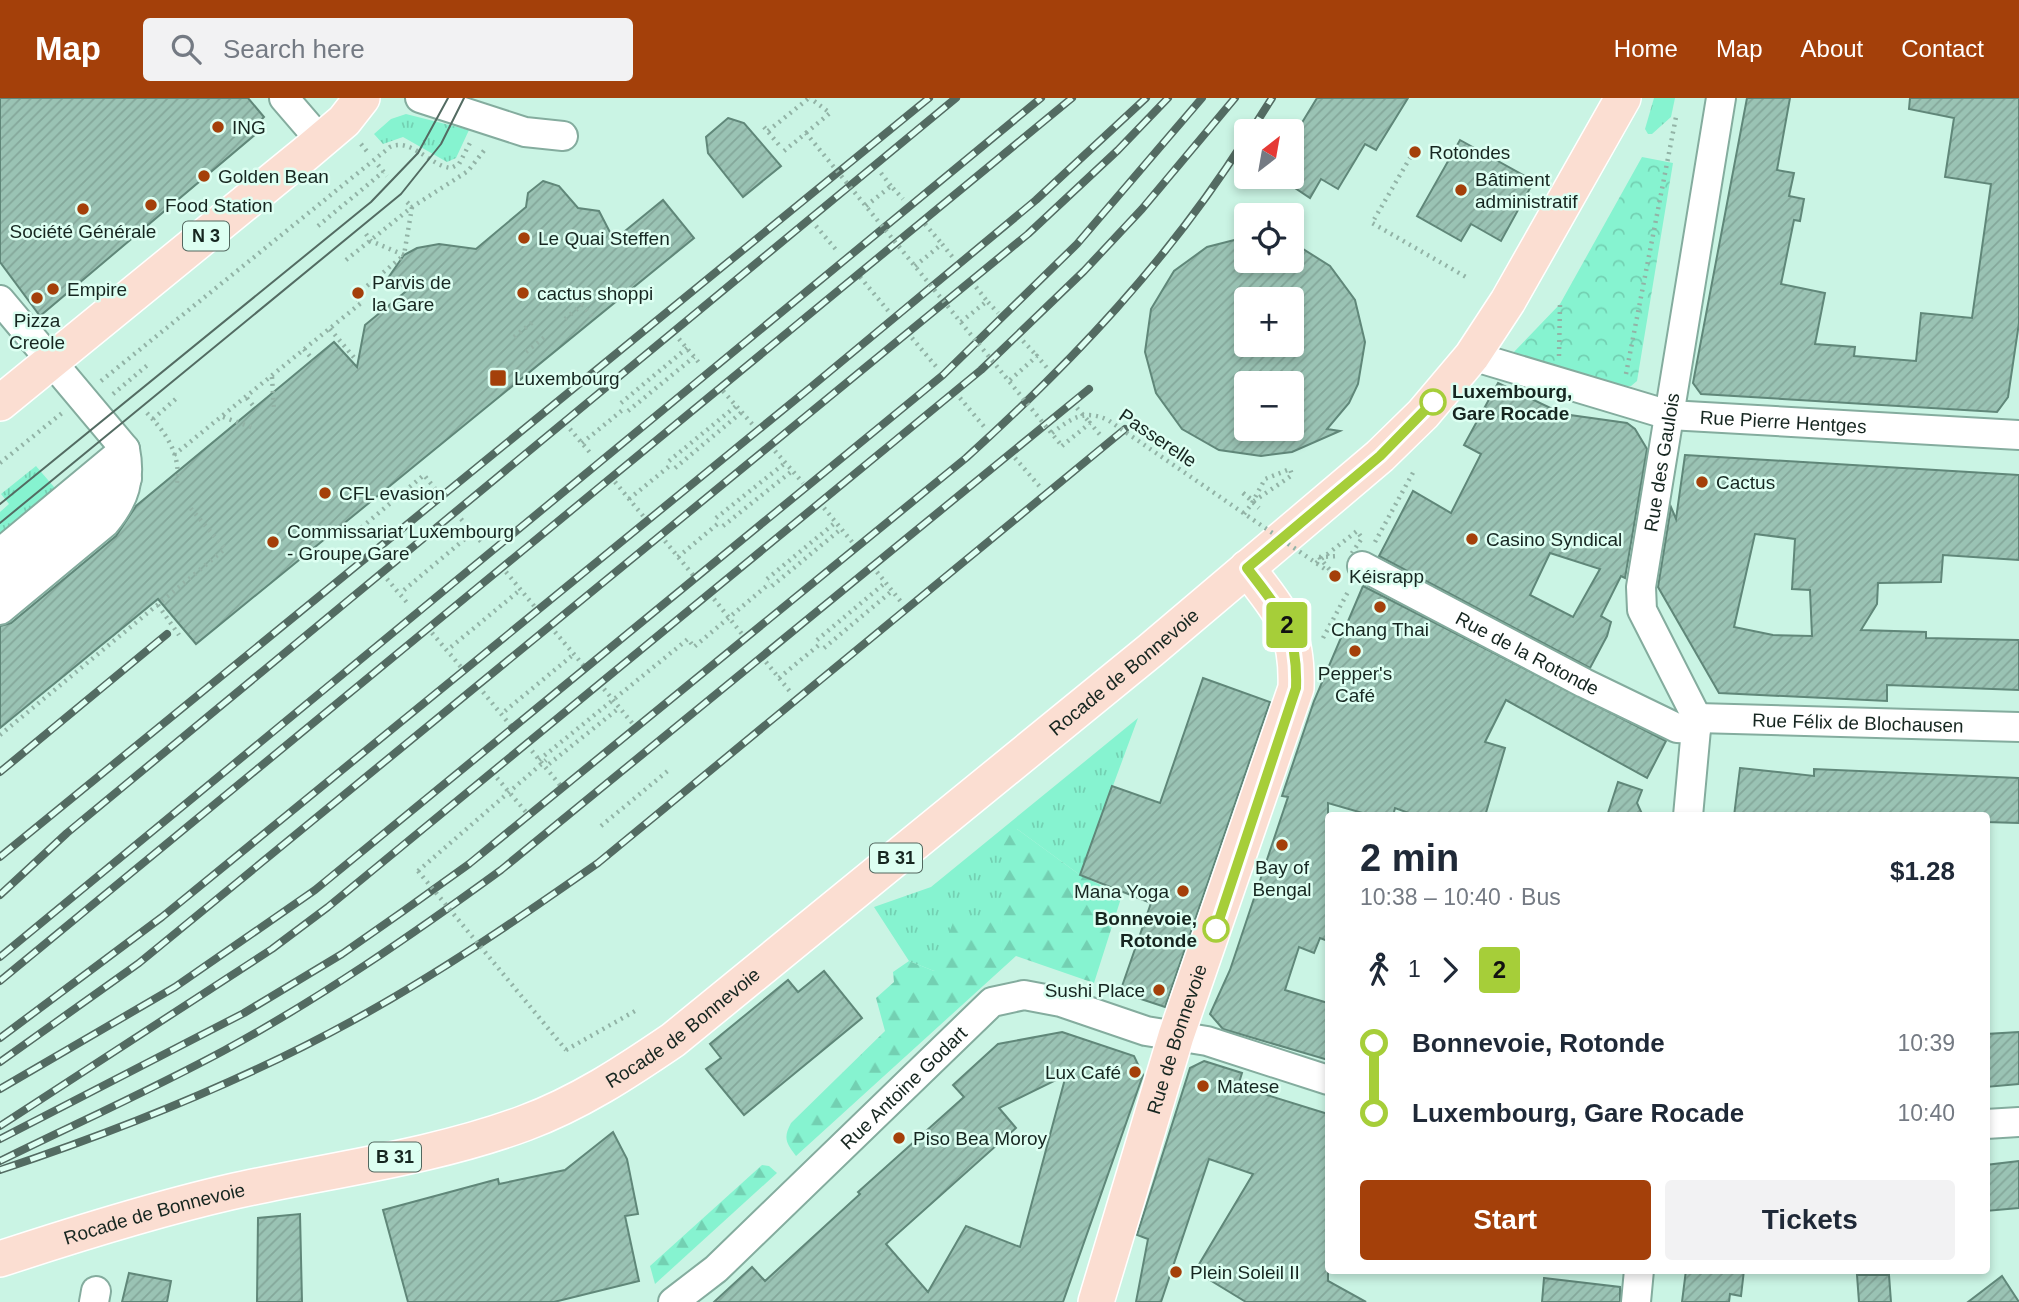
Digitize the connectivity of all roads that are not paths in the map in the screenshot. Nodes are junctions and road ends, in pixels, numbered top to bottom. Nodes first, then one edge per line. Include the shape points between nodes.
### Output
1 (284, 98) edge
2 (362, 98) edge
3 (420, 98) edge
4 (1623, 98) edge
5 (1721, 98) edge
6 (563, 136) dead end
7 (321, 141) junction
8 (0, 300) edge
9 (1472, 355) junction
10 (52, 362) junction
11 (0, 403) edge
12 (1669, 415) junction
13 (2019, 435) edge
14 (127, 462) junction
15 (0, 553) edge
16 (1356, 561) road end
17 (1247, 568) junction
18 (0, 581) edge
19 (0, 610) edge
20 (1697, 724) junction
21 (2019, 727) edge
22 (1688, 812) edge
23 (1176, 1036) junction
24 (1325, 1079) edge
25 (2019, 1122) edge
26 (1990, 1124) edge
27 (0, 1259) edge
28 (1639, 1274) edge
29 (673, 1302) edge
30 (1096, 1302) edge
31 (1636, 1302) edge

1 - 7 street
2 - 7 main road, N 3
3 - 6 street via 525,132
4 - 9 main road via 1508,301
5 - 12 street, Rue des Gaulois
7 - 10 main road, N 3
8 - 10 street
9 - 12 street, Rue Pierre Hentges
9 - 17 main road via 1423,414 1380,456
10 - 11 main road, N 3
10 - 14 street
12 - 13 street, Rue Pierre Hentges
12 - 20 street, Rue des Gaulois via 1641,587 1642,610
14 - 15 street
14 - 18 street
14 - 19 street via 117,509 105,523
16 - 20 street, Rue de la Rotonde via 1677,728
17 - 23 main road, Rue de Bonnevoie via 1289,628 1297,655 1296,688
17 - 27 main road, Rocade de Bonnevoie / B 31 via 673,1040 584,1096 526,1123 466,1142 229,1192 113,1222
20 - 21 street, Rue Félix de Blochausen
20 - 22 street
23 - 24 street, Rue Antoine Godart via 1207,1041
23 - 29 street, Rue Antoine Godart via 1024,995 992,1002 716,1269
23 - 30 main road, Rue de Bonnevoie
25 - 26 street
28 - 31 street

